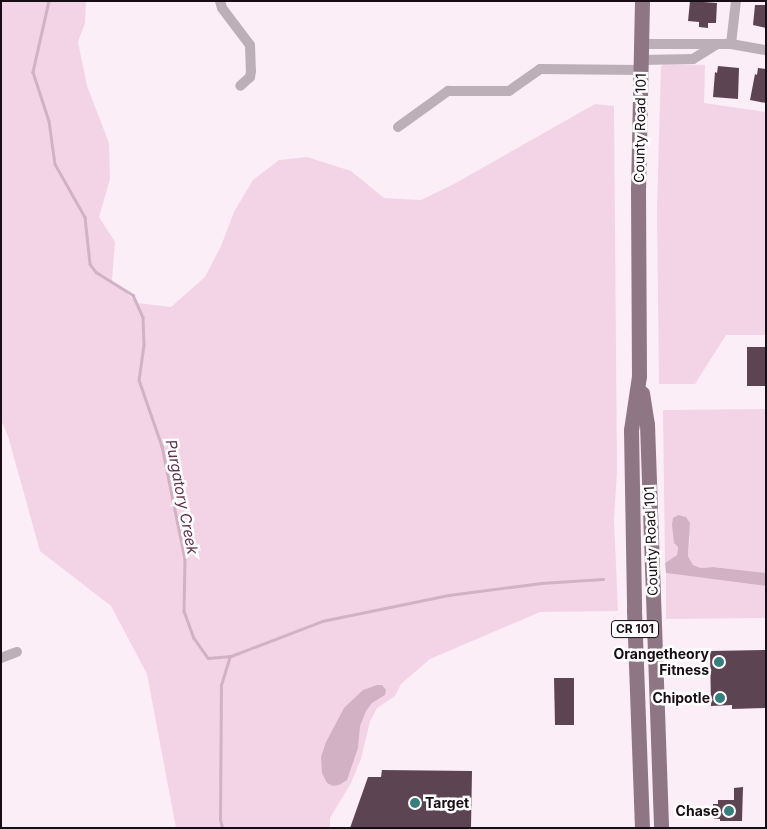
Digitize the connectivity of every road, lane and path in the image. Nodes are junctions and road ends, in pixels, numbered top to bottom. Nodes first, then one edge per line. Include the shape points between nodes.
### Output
1 (220, 1) edge
2 (642, 1) edge
3 (736, 1) edge
4 (641, 44) junction
5 (718, 44) junction
6 (731, 44) junction
7 (766, 50) edge
8 (641, 65) junction
9 (240, 86) dead end
10 (398, 126) dead end
11 (639, 376) junction
12 (17, 652) dead end
13 (1, 658) edge
14 (642, 828) edge
15 (661, 828) edge

1 - 9 street via 250,45 250,78
2 - 4 main road, County Road 101 / CR 101
3 - 6 street
4 - 5 street
4 - 8 main road, County Road 101 / CR 101
5 - 6 street
5 - 8 street via 693,59
6 - 7 street
8 - 10 street via 540,69 509,91 448,92
8 - 11 main road, County Road 101 / CR 101
11 - 14 main road, County Road 101 / CR 101 via 631,430
11 - 15 main road, County Road 101 / CR 101 via 647,424
12 - 13 street

